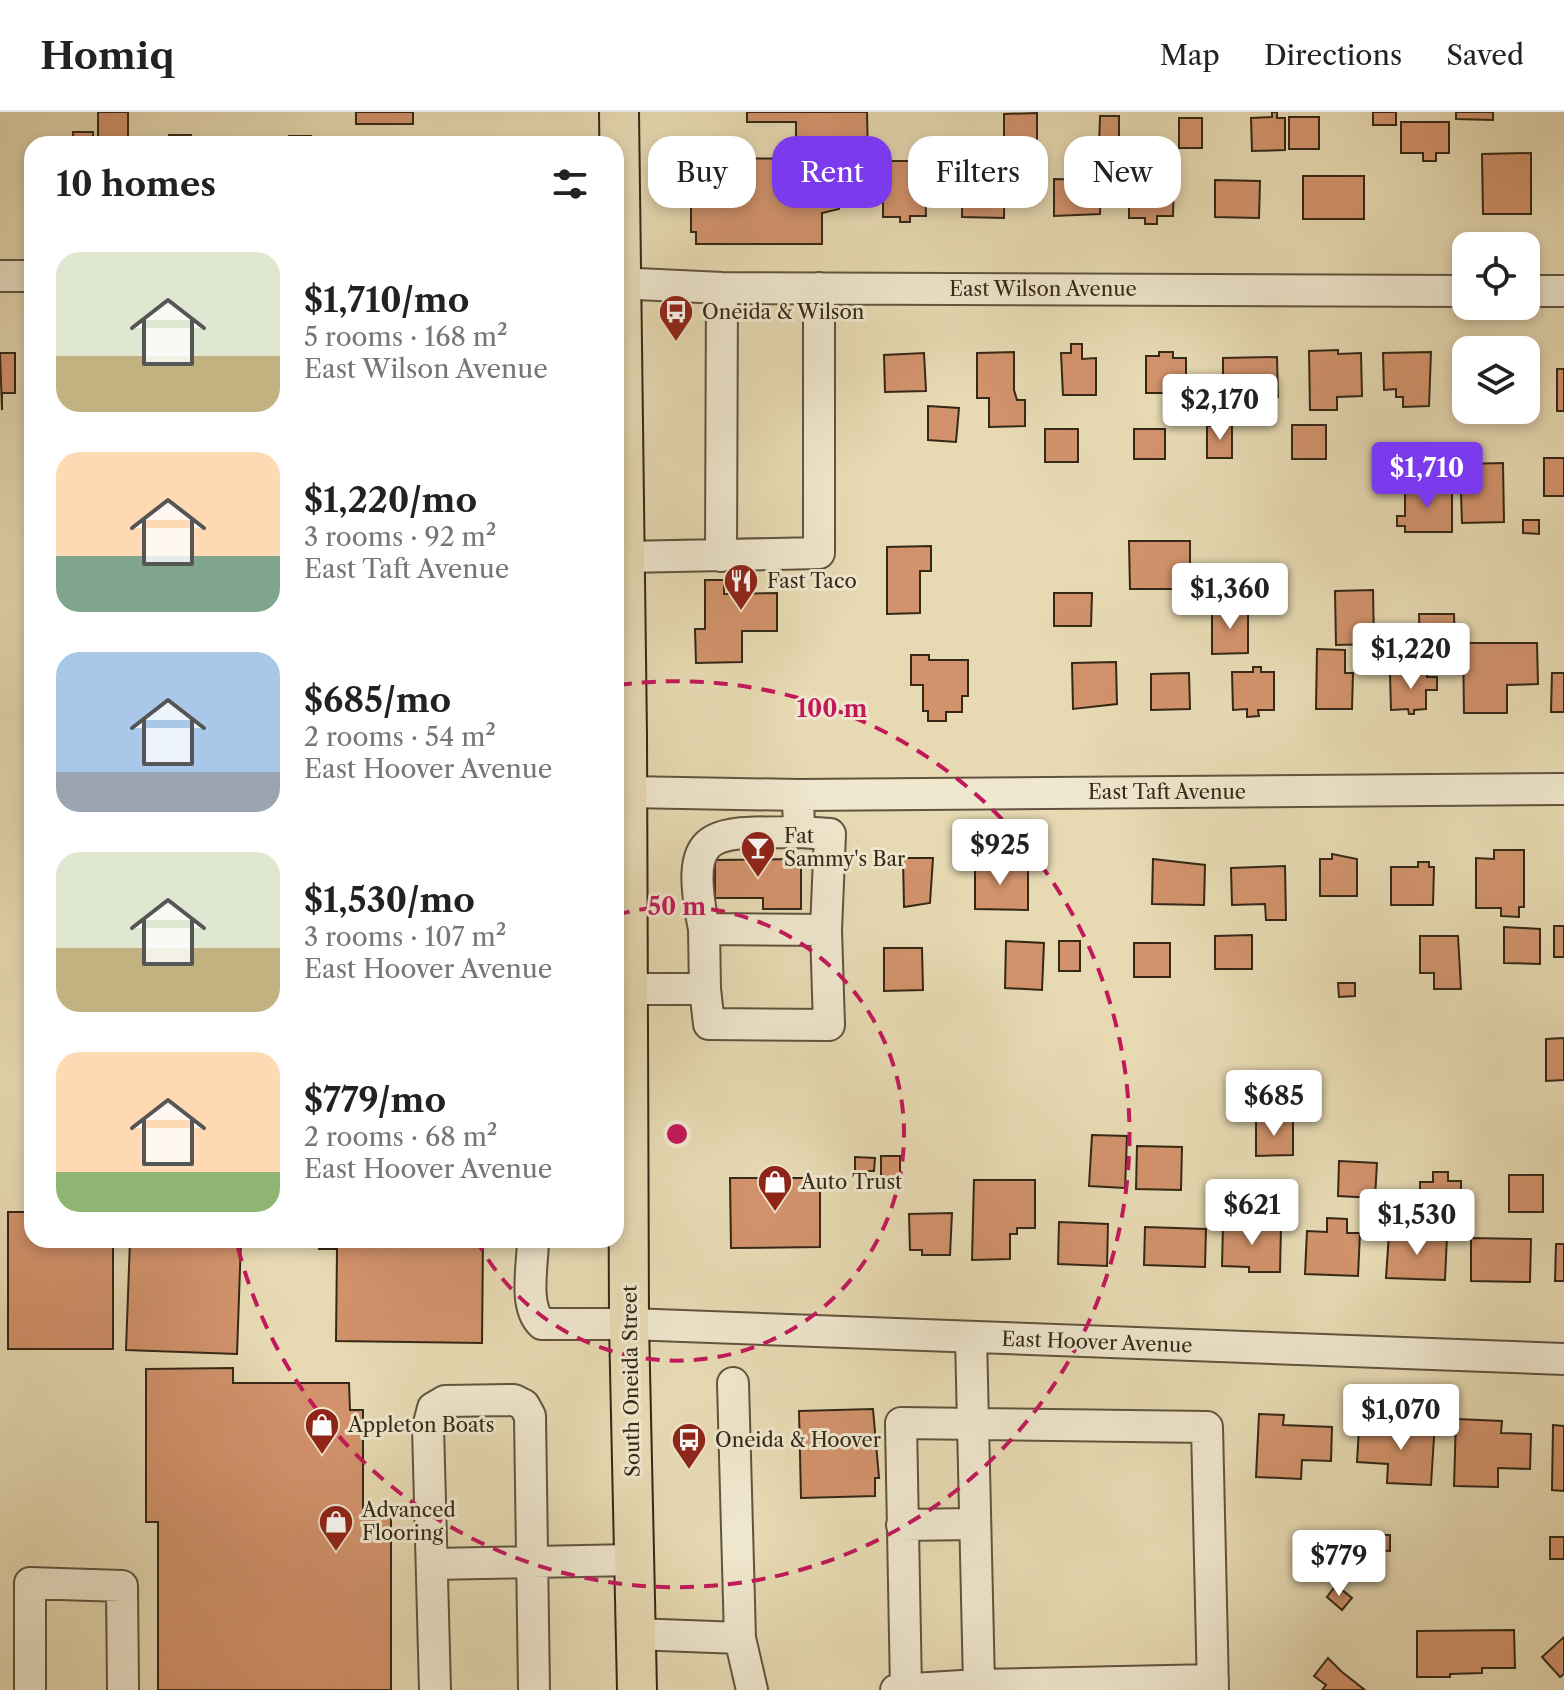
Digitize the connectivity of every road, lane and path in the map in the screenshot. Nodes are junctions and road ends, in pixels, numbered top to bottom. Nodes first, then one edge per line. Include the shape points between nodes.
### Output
1 (619, 112) edge
2 (619, 136) edge
3 (0, 276) edge
4 (24, 276) edge
5 (624, 283) edge
6 (722, 288) junction
7 (819, 288) junction
8 (1452, 291) edge
9 (1540, 291) edge
10 (1564, 291) edge
11 (721, 556) junction
12 (624, 557) joint
13 (1564, 789) edge
14 (627, 792) junction
15 (798, 795) junction
16 (624, 824) edge
17 (799, 832) junction
18 (704, 929) junction
19 (826, 930) junction
20 (624, 988) edge
21 (705, 989) junction
22 (624, 1223) edge
23 (533, 1248) edge
24 (629, 1324) junction
25 (971, 1337) junction
26 (1564, 1359) edge
27 (733, 1383) dead end
28 (971, 1423) junction
29 (973, 1524) junction
30 (902, 1525) junction
31 (633, 1560) junction
32 (533, 1562) junction
33 (432, 1564) junction
34 (634, 1634) junction
35 (740, 1638) junction
36 (1213, 1685) edge
37 (980, 1688) edge
38 (30, 1690) edge
39 (123, 1690) edge
40 (435, 1690) edge
41 (534, 1690) edge
42 (637, 1690) edge
43 (752, 1690) edge
44 (896, 1690) edge
45 (906, 1690) edge

1 - 2 main road, South Oneida Street
3 - 4 street
5 - 6 street, East Wilson Avenue
6 - 7 street, East Wilson Avenue
6 - 11 street
7 - 8 street, East Wilson Avenue
7 - 11 street via 819,553
9 - 10 street
11 - 12 street
12 - 14 main road, South Oneida Street
13 - 15 street, East Taft Avenue
14 - 15 street, East Taft Avenue
14 - 16 main road, South Oneida Street
15 - 17 street
17 - 18 street via 724,833 706,845 697,876
17 - 19 street via 830,834
18 - 19 street
18 - 21 street
19 - 21 street via 829,1025 709,1024
20 - 21 street
22 - 24 main road, South Oneida Street
23 - 24 street, East Hoover Avenue via 531,1305 542,1324
24 - 25 street, East Hoover Avenue
24 - 31 main road, South Oneida Street
25 - 26 street, East Hoover Avenue
25 - 28 street
27 - 35 street
28 - 29 street
28 - 30 street via 901,1423
28 - 36 street via 1207,1427
29 - 30 street
29 - 37 street
30 - 45 street
31 - 32 street
31 - 34 main road, South Oneida Street
32 - 33 street
32 - 33 street via 530,1416 524,1405 514,1400 445,1401 433,1408 428,1427
32 - 41 street
33 - 40 street
34 - 35 street
34 - 42 main road, South Oneida Street
35 - 43 street
36 - 37 street
37 - 45 street
38 - 39 street via 30,1583 122,1586
44 - 45 street

